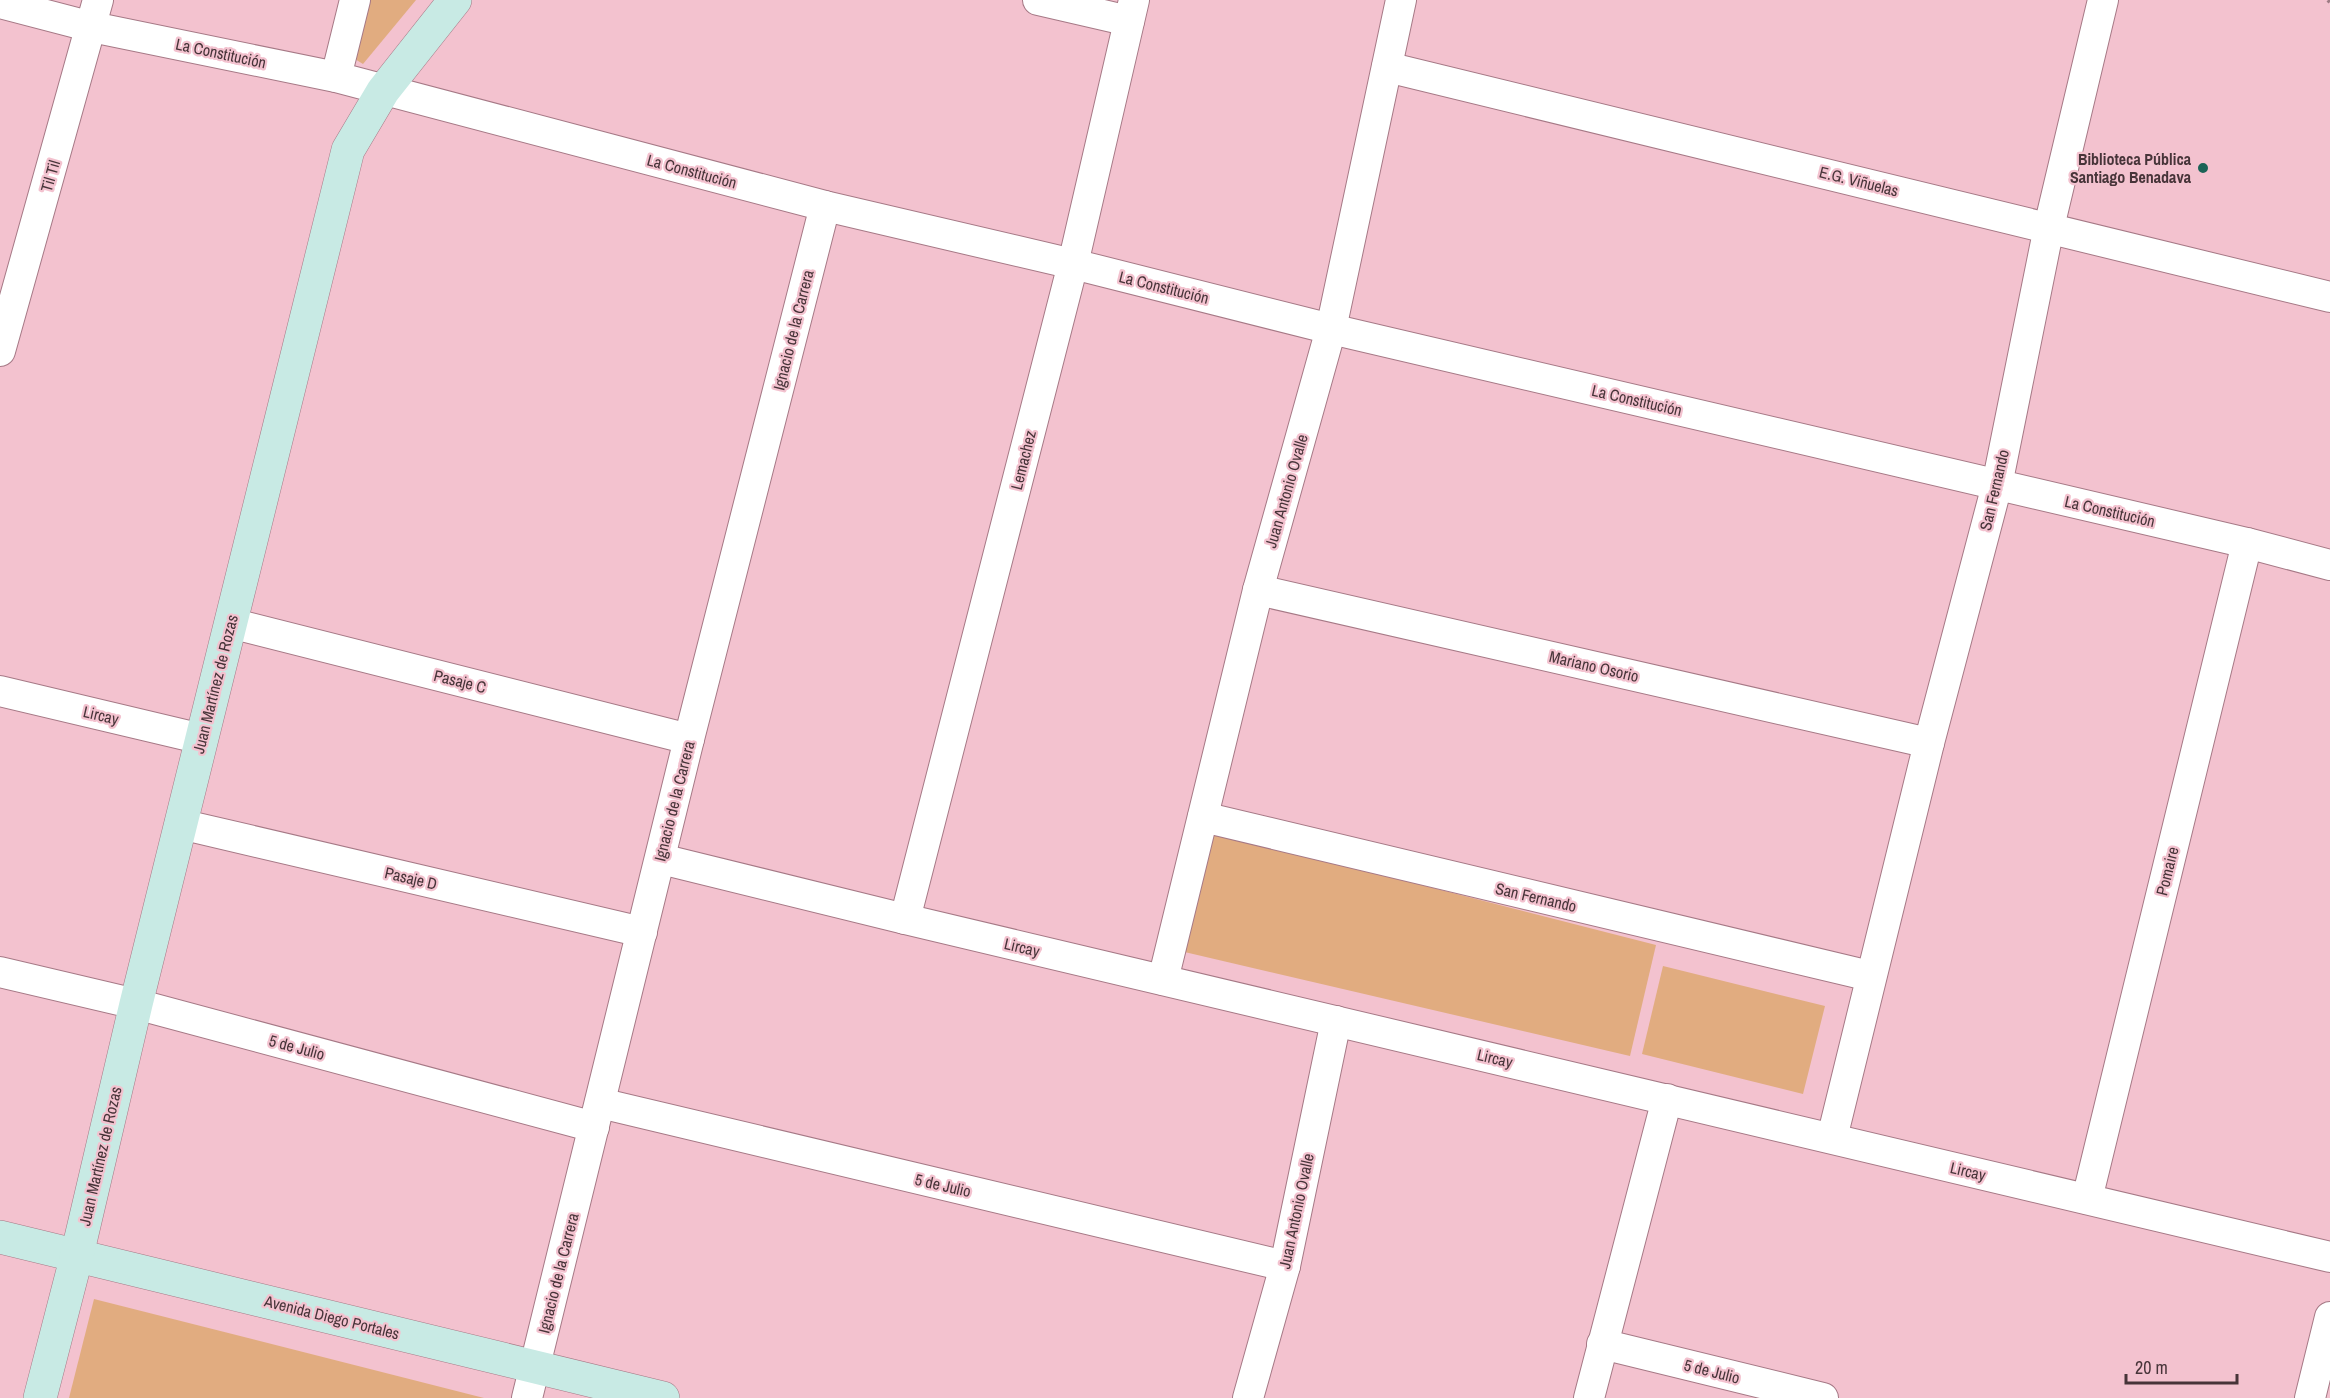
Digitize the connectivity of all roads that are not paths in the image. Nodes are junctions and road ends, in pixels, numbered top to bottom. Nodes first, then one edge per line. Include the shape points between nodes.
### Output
1 (355, 0) edge
2 (455, 0) edge
3 (1038, 0) edge
4 (1401, 0) edge
5 (2103, 0) edge
6 (0, 3) edge
7 (1131, 10) edge
8 (95, 13) edge
9 (1387, 67) junction
10 (336, 77) junction
11 (383, 91) junction
12 (825, 206) junction
13 (2049, 227) junction
14 (1073, 264) junction
15 (2330, 297) edge
16 (1331, 329) junction
17 (0, 351) edge
18 (1997, 484) junction
19 (2247, 543) junction
20 (2330, 565) edge
21 (1258, 590) junction
22 (230, 623) junction
23 (0, 691) edge
24 (202, 739) junction
25 (689, 739) junction
26 (1929, 743) junction
27 (1203, 817) junction
28 (180, 824) junction
29 (661, 859) junction
30 (905, 919) junction
31 (642, 932) junction
32 (0, 972) edge
33 (1870, 976) junction
34 (1163, 980) junction
35 (136, 1004) junction
36 (1336, 1021) junction
37 (1667, 1099) junction
38 (597, 1115) junction
39 (1832, 1138) junction
40 (2086, 1199) junction
41 (0, 1237) edge
42 (77, 1255) junction
43 (2330, 1257) edge
44 (1285, 1266) junction
45 (2330, 1317) edge
46 (1602, 1344) junction
47 (535, 1366) junction
48 (40, 1398) edge
49 (527, 1398) edge
50 (663, 1398) edge
51 (1248, 1398) edge
52 (1589, 1398) edge
53 (1823, 1398) edge
54 (2310, 1398) edge

1 - 10 street
2 - 11 street, Juan Martínez de Rozas
3 - 7 street
4 - 9 street, Juan Antonio Ovalle
5 - 13 street, San Fernando
6 - 8 street, La Constitución
7 - 14 street, Lemachez
8 - 10 street, La Constitución
8 - 17 street, Til Til
9 - 13 street, E.G. Viñuelas
9 - 16 street, Juan Antonio Ovalle
10 - 11 street, La Constitución
11 - 12 street, La Constitución
11 - 22 street, Juan Martínez de Rozas via 348,150
12 - 14 street, La Constitución
12 - 25 street, Ignacio de la Carrera
13 - 15 street, E.G. Viñuelas
13 - 18 street, San Fernando
14 - 16 street, La Constitución
14 - 30 street, Lemachez
16 - 18 street, La Constitución
16 - 21 street, Juan Antonio Ovalle
18 - 19 street, La Constitución
18 - 26 street, San Fernando
19 - 20 street, La Constitución
19 - 40 street, Pomaire
21 - 26 street, Mariano Osorio
21 - 27 street, Juan Antonio Ovalle
22 - 24 street, Juan Martínez de Rozas
22 - 25 street, Pasaje C
23 - 24 street, Lircay
24 - 28 street, Juan Martínez de Rozas
25 - 29 street, Ignacio de la Carrera
26 - 33 street, San Fernando
27 - 33 street, San Fernando
27 - 34 street, Juan Antonio Ovalle
28 - 31 street, Pasaje D
28 - 35 street, Juan Martínez de Rozas
29 - 30 street, Lircay
29 - 31 street, Ignacio de la Carrera
30 - 34 street, Lircay
31 - 38 street, Ignacio de la Carrera
32 - 35 street, 5 de Julio
33 - 39 street, San Fernando
34 - 36 street, Lircay
35 - 38 street, 5 de Julio
35 - 42 street, Juan Martínez de Rozas
36 - 37 street, Lircay
36 - 44 street, Juan Antonio Ovalle
37 - 39 street, Lircay
37 - 46 street
38 - 44 street, 5 de Julio
38 - 47 street, Ignacio de la Carrera
39 - 40 street, Lircay
40 - 43 street, Lircay
41 - 42 street, Avenida Diego Portales
42 - 47 street, Avenida Diego Portales
42 - 48 street, Juan Martínez de Rozas
44 - 51 street, Juan Antonio Ovalle
45 - 54 street
46 - 52 street
46 - 53 street, 5 de Julio
47 - 49 street, Ignacio de la Carrera
47 - 50 street, Avenida Diego Portales

